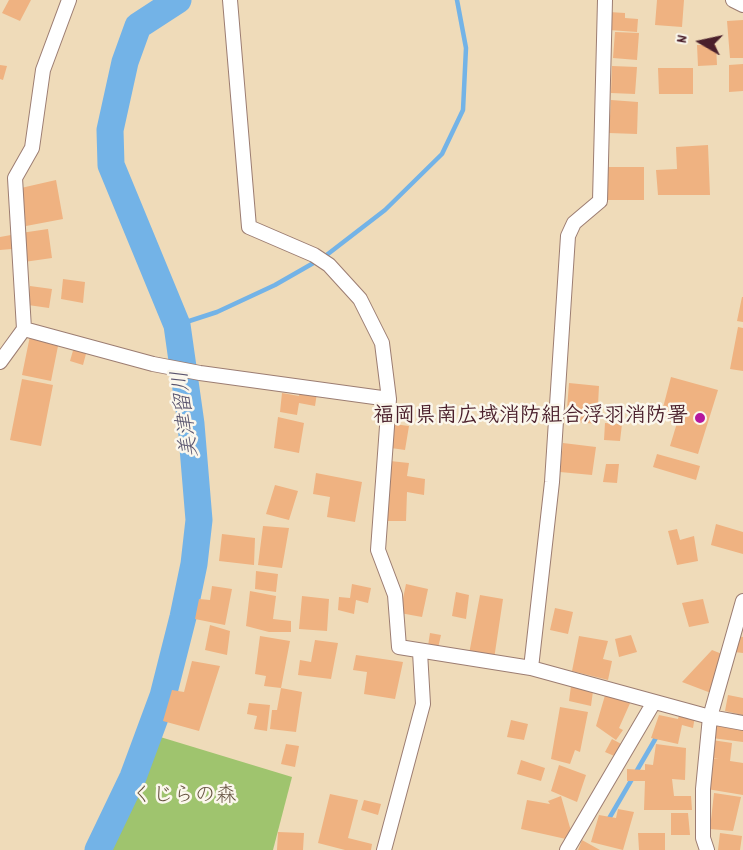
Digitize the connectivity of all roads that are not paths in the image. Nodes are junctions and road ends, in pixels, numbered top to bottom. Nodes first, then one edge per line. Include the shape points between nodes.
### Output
1 (69, 0) edge
2 (230, 0) edge
3 (605, 0) edge
4 (733, 0) edge
5 (743, 4) edge
6 (24, 329) junction
7 (0, 362) edge
8 (389, 399) junction
9 (743, 602) edge
10 (420, 652) junction
11 (531, 668) junction
12 (654, 702) junction
13 (710, 717) junction
14 (743, 723) edge
15 (384, 850) edge
16 (567, 850) edge
17 (707, 850) edge

1 - 6 street via 44,70 32,148 15,178
2 - 8 street via 249,227 319,259 360,300 382,343
3 - 11 street via 600,201 574,223 568,236 552,482
4 - 5 street
6 - 7 street
6 - 8 street via 153,364
8 - 10 street via 378,550 395,595 399,646
9 - 13 street
10 - 11 street
10 - 15 street via 423,704
11 - 12 street
12 - 13 street
12 - 16 street
13 - 14 street
13 - 17 street via 703,789 703,838

